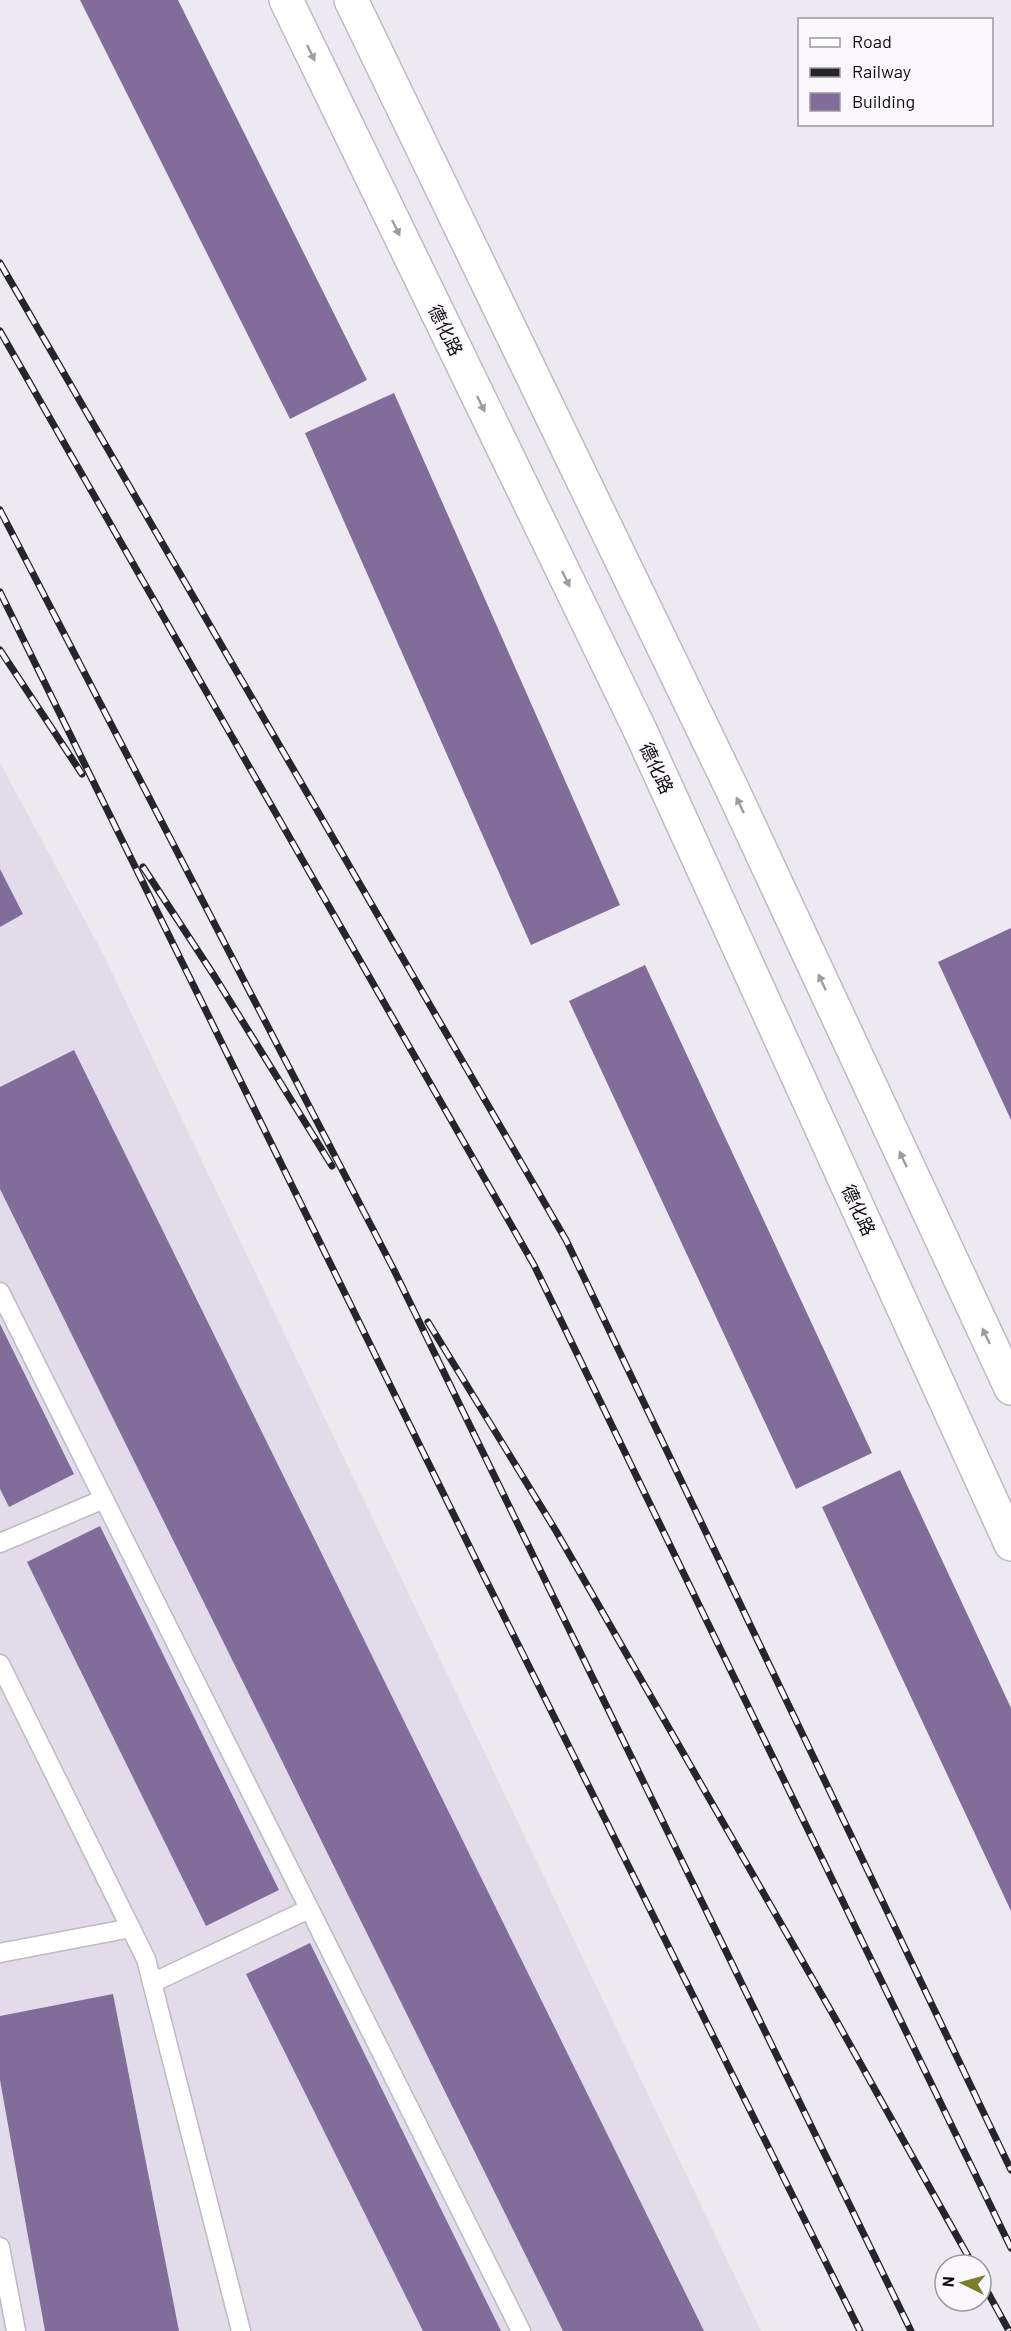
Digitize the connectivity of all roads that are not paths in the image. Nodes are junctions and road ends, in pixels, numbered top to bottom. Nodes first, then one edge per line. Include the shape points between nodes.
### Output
1 (286, 0) edge
2 (351, 0) edge
3 (0, 1292) edge
4 (1011, 1388) edge
5 (104, 1499) junction
6 (0, 1543) edge
7 (1011, 1544) edge
8 (0, 1664) edge
9 (309, 1909) junction
10 (131, 1928) junction
11 (0, 1953) edge
12 (152, 1983) junction
13 (0, 2247) edge
14 (16, 2331) edge
15 (241, 2331) edge
16 (521, 2331) edge

1 -> 7 main road, 德化路 via 639,730
4 -> 2 main road via 733,791
3 - 5 lane
5 - 6 lane
5 - 9 lane
8 - 10 lane
9 - 12 lane
9 - 16 lane
10 - 11 lane
10 - 12 lane
12 - 15 lane
13 - 14 lane

